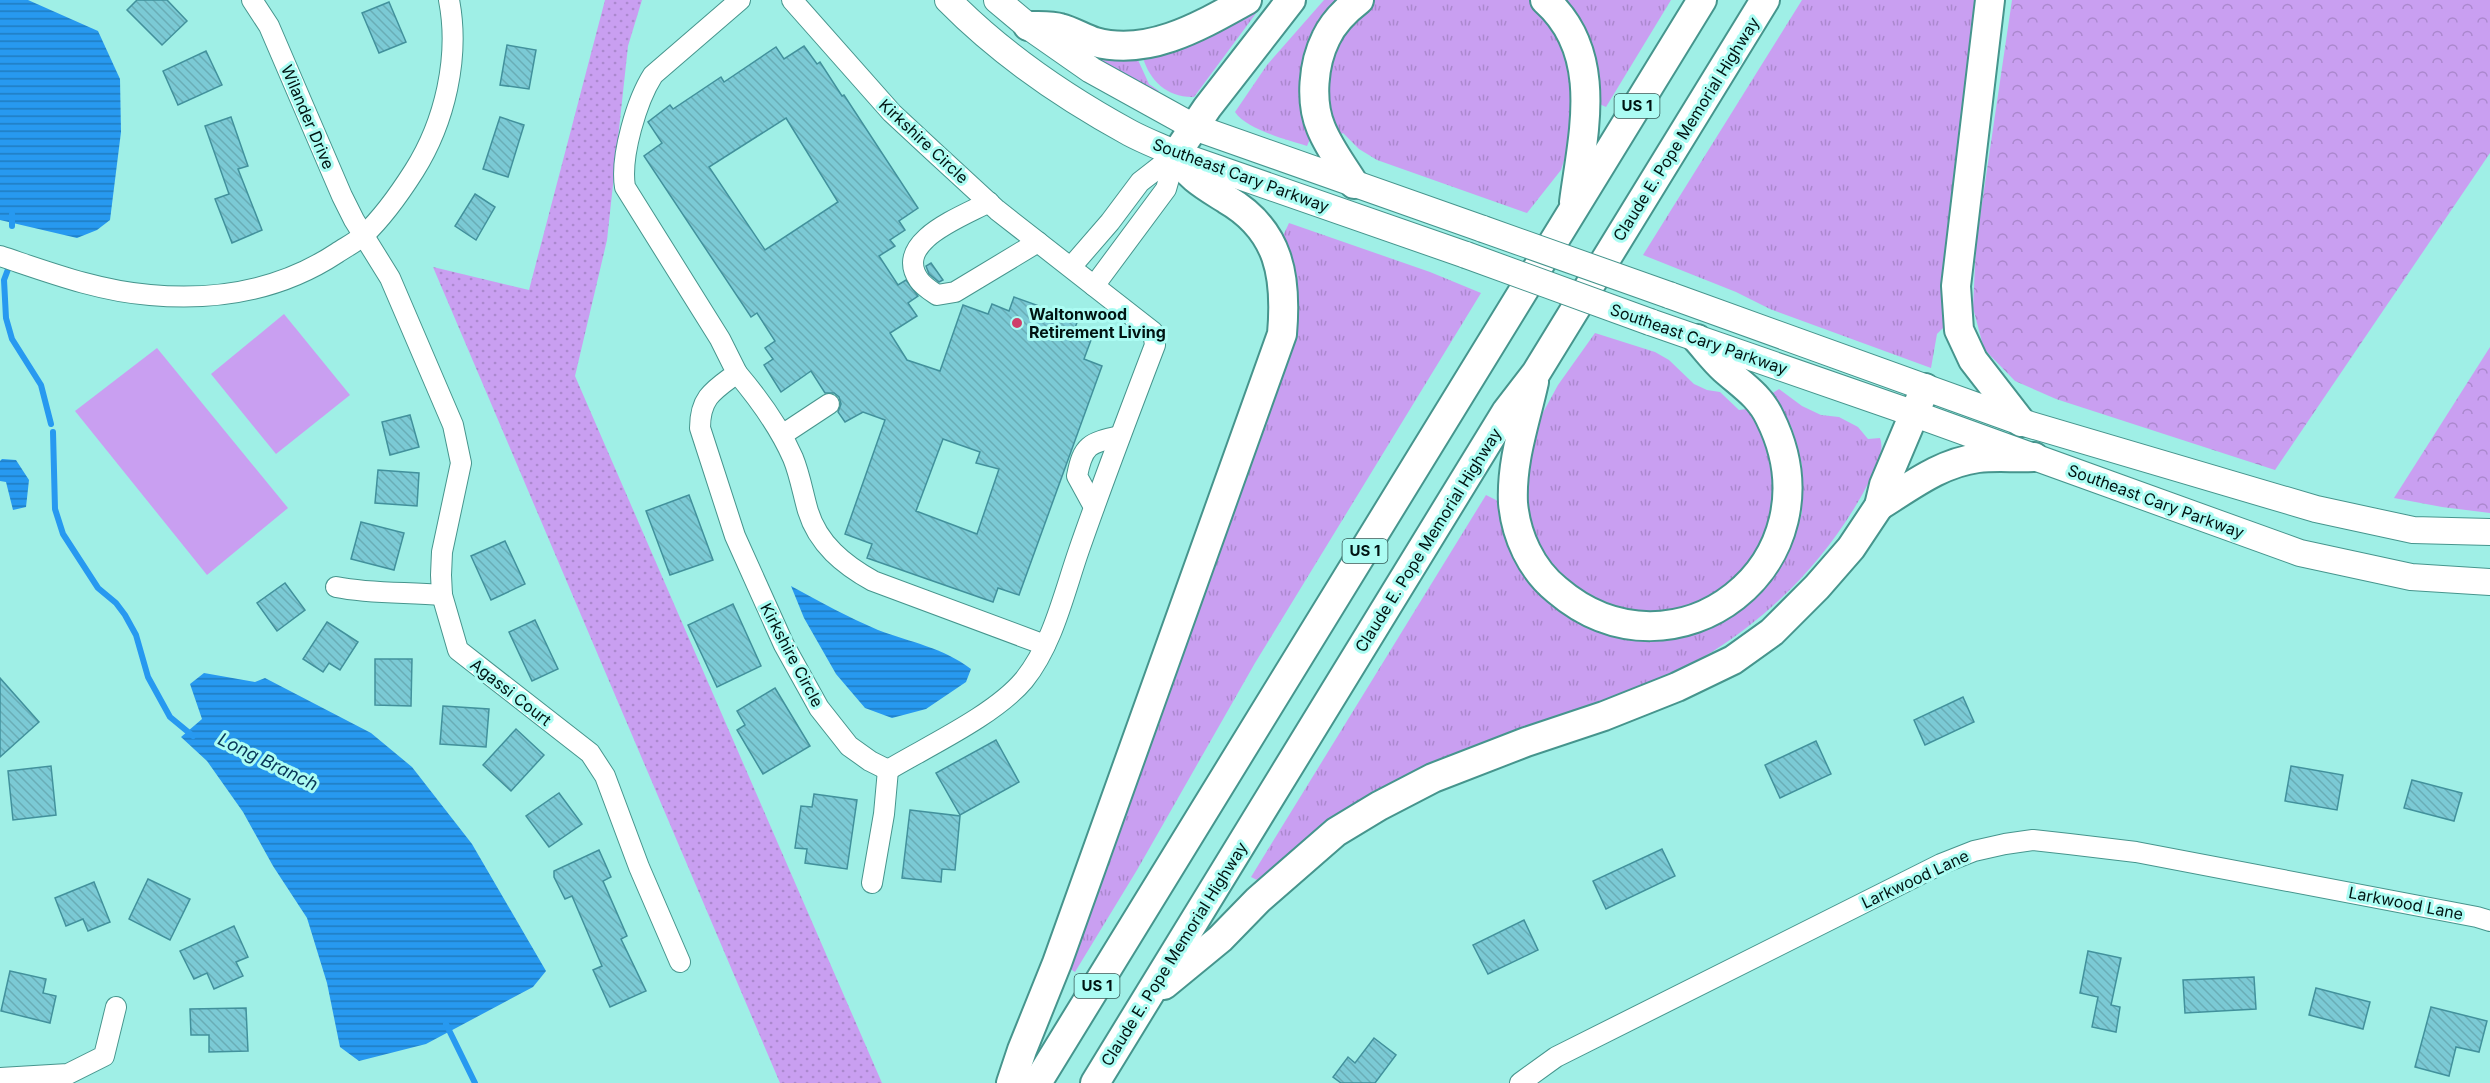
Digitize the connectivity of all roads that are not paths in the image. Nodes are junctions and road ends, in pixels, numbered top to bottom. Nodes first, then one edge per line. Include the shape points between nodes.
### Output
1 (252, 0) edge
2 (449, 0) edge
3 (740, 0) edge
4 (792, 0) edge
5 (948, 0) edge
6 (997, 0) edge
7 (1247, 0) edge
8 (1291, 0) edge
9 (1359, 0) edge
10 (1545, 0) edge
11 (1702, 0) edge
12 (1765, 0) edge
13 (1990, 0) edge
14 (1028, 26) junction
15 (1194, 126) junction
16 (1176, 154) junction
17 (1354, 184) junction
18 (989, 202) junction
19 (1572, 213) junction
20 (363, 236) junction
21 (1038, 242) junction
22 (0, 256) edge
23 (1071, 267) junction
24 (1094, 286) junction
25 (1697, 339) junction
26 (737, 373) junction
27 (1536, 373) junction
28 (1925, 388) junction
29 (829, 404) dead end
30 (1915, 414) junction
31 (2021, 422) junction
32 (782, 435) junction
33 (1120, 436) junction
34 (2034, 457) junction
35 (1879, 506) junction
36 (1094, 507) junction
37 (2490, 532) edge
38 (2490, 582) edge
39 (336, 587) dead end
40 (442, 595) junction
41 (1045, 645) junction
42 (888, 770) junction
43 (872, 883) dead end
44 (2490, 921) edge
45 (680, 962) dead end
46 (1146, 1000) junction
47 (116, 1007) dead end
48 (0, 1078) edge
49 (1011, 1083) edge
50 (1038, 1083) edge
51 (1095, 1083) edge
52 (1520, 1083) edge

1 - 20 street, Wilander Drive via 269,26
2 - 20 street via 450,74 434,132 402,189
3 - 26 street via 653,75 643,90 623,176 625,187
4 - 18 street, Kirkshire Circle via 892,113
5 - 16 main road, Southeast Cary Parkway via 989,39 1051,86 1121,128
6 - 14 main road, Southeast Cary Parkway
7 - 14 highway via 1188,30 1147,43 1095,42 1059,27
8 - 15 highway
9 - 17 highway via 1345,11 1326,38 1315,81 1320,126
10 - 19 highway via 1566,25 1585,73 1587,99
11 - 19 highway, US 1
12 - 27 highway, Claude E. Pope Memorial Highway / US 1
13 - 31 highway via 1956,286 1959,330 1972,360
14 - 15 main road, Southeast Cary Parkway via 1091,70
15 - 16 highway
15 - 17 main road, Southeast Cary Parkway
16 - 23 street via 1140,182
16 - 24 street via 1166,189
16 - 25 main road, Southeast Cary Parkway, bridge
16 - 49 highway via 1190,175 1253,219 1274,247 1285,301 1282,334
17 - 28 main road, Southeast Cary Parkway, bridge
18 - 21 street, Kirkshire Circle
18 - 21 street via 919,244 913,259 920,282 937,295 955,292
19 - 50 highway, US 1
20 - 22 street via 292,277 238,293 208,297 148,295 102,287
20 - 40 street, Agassi Court via 395,288 458,443 461,463 442,552
21 - 23 street, Kirkshire Circle
23 - 24 street, Kirkshire Circle
24 - 33 street, Kirkshire Circle via 1153,332 1155,345
25 - 27 highway via 1724,369 1743,383 1769,416 1788,468 1789,491 1778,540 1760,572 1736,596 1687,620 1637,626 1590,612 1550,584 1530,557 1518,529 1513,483 1515,454
25 - 30 main road, Southeast Cary Parkway
26 - 32 street
26 - 42 street, Kirkshire Circle via 705,399 700,415 703,440 735,536 784,645 819,708 849,746
27 - 46 highway, Claude E. Pope Memorial Highway / US 1 via 1500,422
28 - 30 highway
28 - 31 main road, Southeast Cary Parkway
29 - 32 street
30 - 34 main road, Southeast Cary Parkway
30 - 35 highway
31 - 37 main road, Southeast Cary Parkway via 2316,509 2413,530
32 - 41 street via 794,460 809,515 833,553 852,569 873,581
33 - 36 street, Kirkshire Circle
33 - 36 street via 1096,441 1081,455 1077,476
34 - 35 highway via 1958,462 1932,472
34 - 38 main road, Southeast Cary Parkway via 2300,554 2411,577
35 - 46 highway via 1851,548 1817,587 1772,632 1733,660 1604,716 1432,778 1378,807 1336,832 1220,939
36 - 41 street, Kirkshire Circle
39 - 40 street via 366,593
40 - 45 street, Agassi Court via 458,650 590,753 606,776
41 - 42 street, Kirkshire Circle via 1024,679 1010,693 967,724
42 - 43 street
44 - 52 street, Larkwood Lane via 2136,852 2033,840 2006,844 1974,851 1932,868 1556,1057
46 - 51 highway, Claude E. Pope Memorial Highway / US 1
47 - 48 street via 104,1056 68,1074

